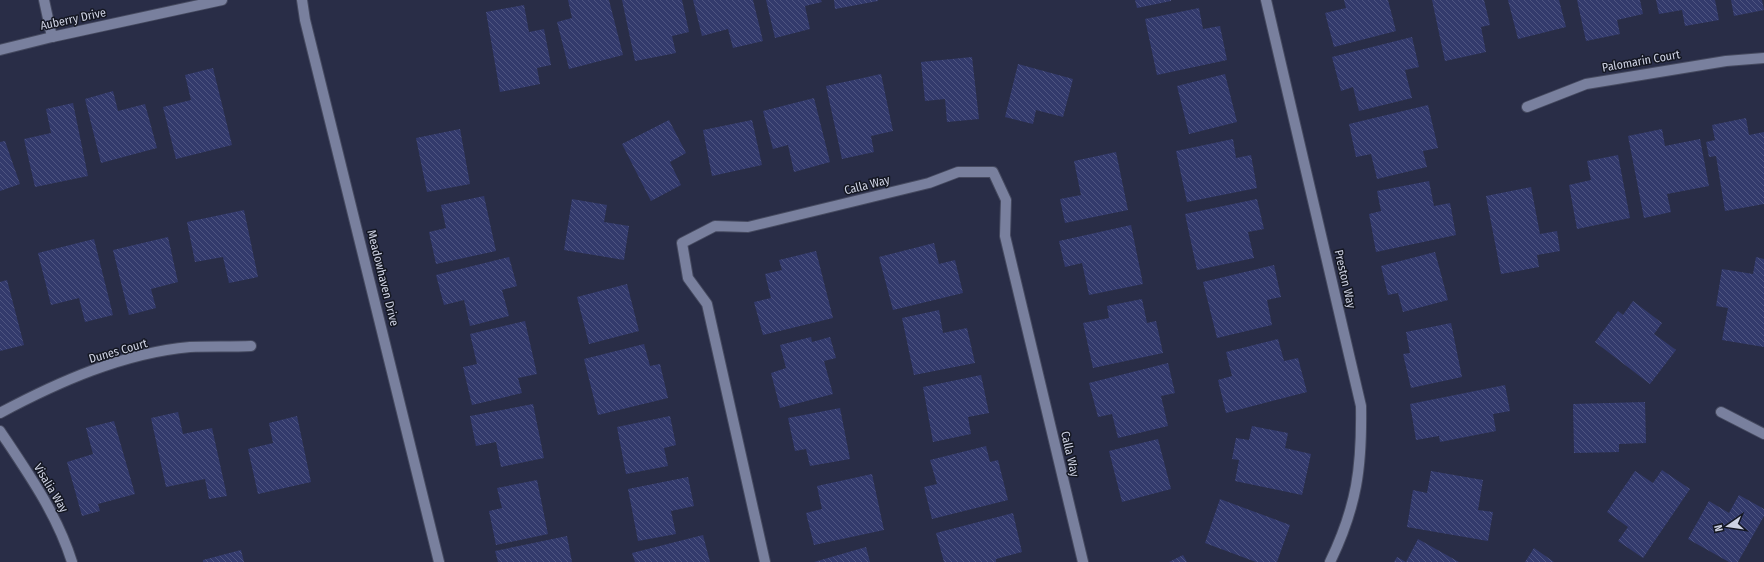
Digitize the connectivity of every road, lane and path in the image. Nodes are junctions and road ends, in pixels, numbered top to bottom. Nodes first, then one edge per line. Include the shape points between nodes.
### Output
1 (44, 0) edge
2 (222, 0) edge
3 (302, 0) edge
4 (1266, 0) edge
5 (52, 37) junction
6 (0, 50) edge
7 (1764, 58) edge
8 (1527, 107) dead end
9 (251, 346) dead end
10 (1721, 412) dead end
11 (0, 413) edge
12 (0, 431) edge
13 (1764, 434) edge
14 (72, 562) edge
15 (439, 562) edge
16 (765, 562) edge
17 (1083, 562) edge
18 (1330, 562) edge

1 - 5 street
2 - 5 street, Auberry Drive
3 - 15 street, Meadowhaven Drive
4 - 18 street, Preston Way via 1361,406 1360,472 1354,503 1344,533
5 - 6 street, Auberry Drive
7 - 8 street, Palomarin Court via 1726,60 1586,84
9 - 11 street, Dunes Court via 190,348 126,360 55,386
10 - 13 street
12 - 14 street, Visalia Way via 42,495 56,521
16 - 17 street, Calla Way via 707,304 688,278 682,243 715,226 748,227 928,183 958,172 993,172 1006,200 1005,236

